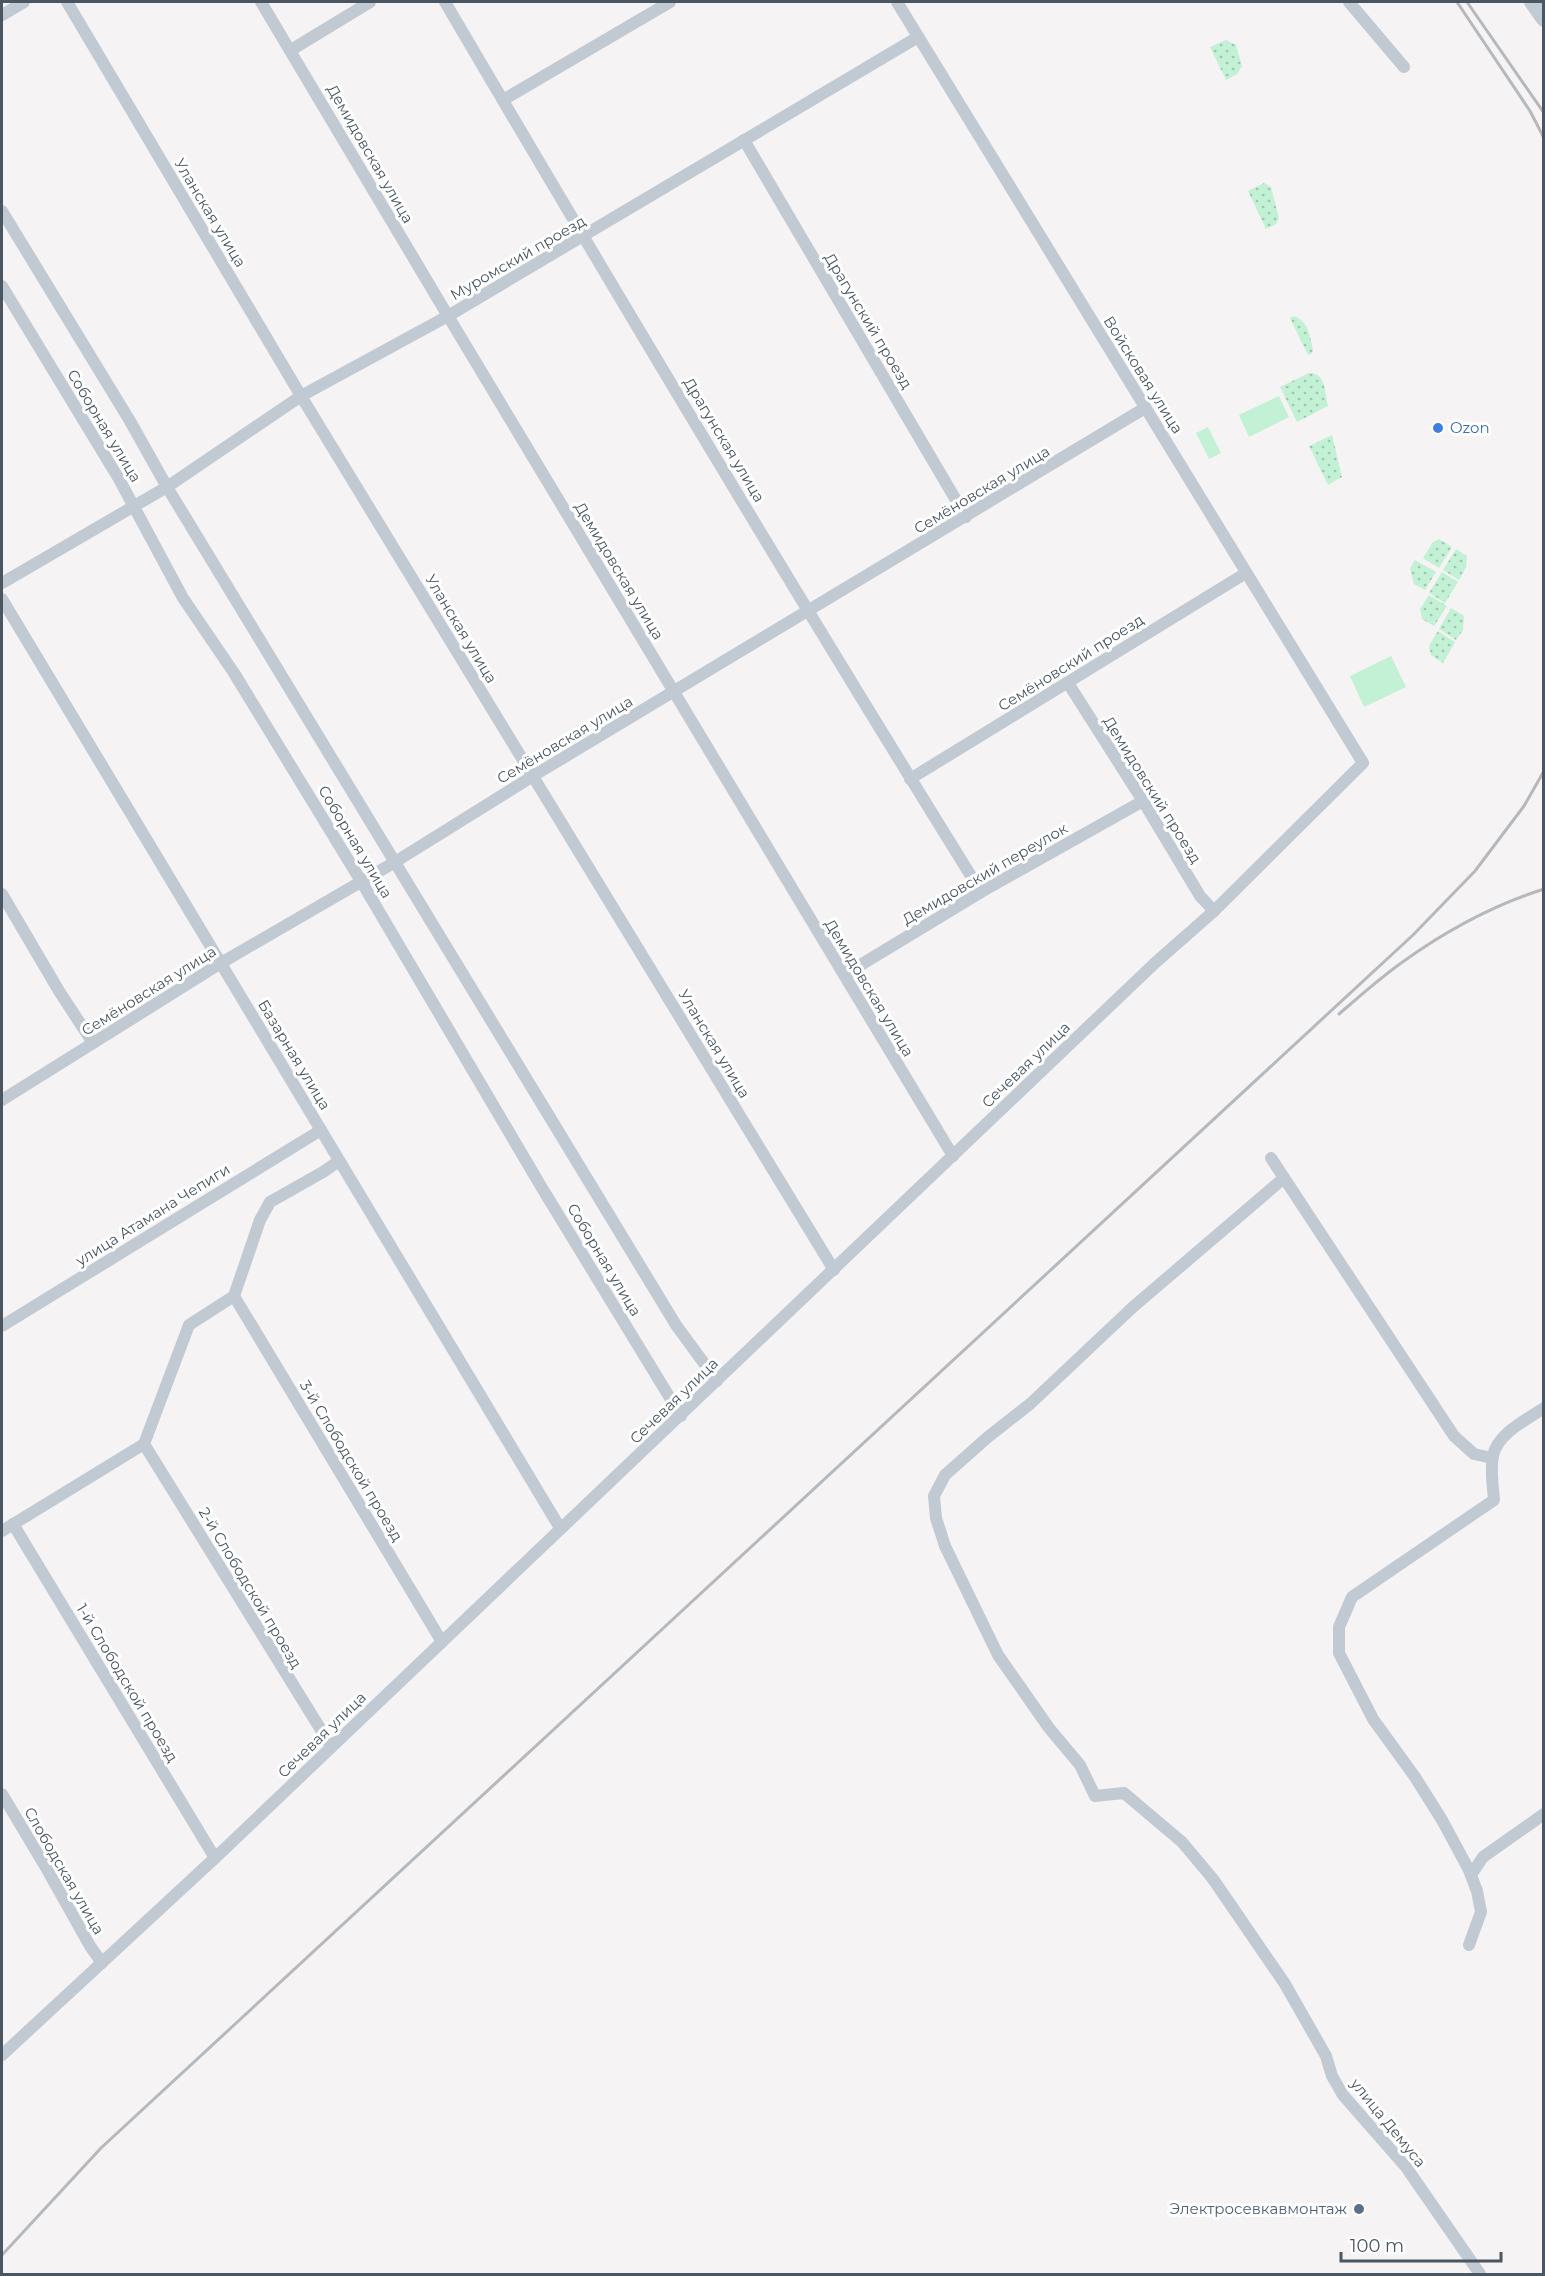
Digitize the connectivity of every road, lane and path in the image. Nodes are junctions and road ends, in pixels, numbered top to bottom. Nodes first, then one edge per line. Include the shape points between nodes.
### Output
1 (24, 2) edge
2 (67, 2) edge
3 (261, 2) edge
4 (370, 2) edge
5 (445, 2) edge
6 (897, 2) edge
7 (1349, 2) edge
8 (664, 3) edge
9 (2, 15) edge
10 (918, 37) junction
11 (291, 50) junction
12 (1404, 67) dead end
13 (503, 100) junction
14 (744, 140) junction
15 (2, 211) edge
16 (583, 237) junction
17 (2, 286) edge
18 (448, 316) junction
19 (302, 396) junction
20 (1145, 408) junction
21 (167, 487) junction
22 (134, 506) junction
23 (966, 518) junction
24 (1246, 573) junction
25 (2, 584) edge
26 (2, 599) edge
27 (810, 611) junction
28 (1068, 683) junction
29 (675, 693) junction
30 (1363, 764) joint
31 (533, 776) junction
32 (910, 779) junction
33 (1143, 801) junction
34 (395, 862) junction
35 (362, 881) junction
36 (981, 892) junction
37 (2, 894) edge
38 (1214, 911) junction
39 (221, 963) junction
40 (844, 975) junction
41 (93, 1043) junction
42 (2, 1100) edge
43 (321, 1130) junction
44 (953, 1155) junction
45 (1271, 1158) dead end
46 (339, 1161) junction
47 (1284, 1178) junction
48 (834, 1270) junction
49 (234, 1296) junction
50 (2, 1326) edge
51 (717, 1381) junction
52 (1544, 1408) edge
53 (681, 1416) junction
54 (144, 1444) junction
55 (1492, 1458) junction
56 (14, 1524) junction
57 (560, 1528) junction
58 (2, 1532) edge
59 (442, 1642) junction
60 (331, 1746) junction
61 (2, 1794) edge
62 (1544, 1815) edge
63 (215, 1858) junction
64 (1471, 1875) junction
65 (1469, 1945) dead end
66 (102, 1963) junction
67 (2, 2055) edge
68 (1480, 2274) edge

1 - 9 street
2 - 19 street, Уланская улица
3 - 11 street, Демидовская улица
4 - 11 street
5 - 13 street, Драгунская улица
6 - 10 street, Войсковая улица
7 - 12 street
8 - 13 street
10 - 14 street, Муромский проезд
10 - 20 street, Войсковая улица
11 - 18 street, Демидовская улица
13 - 16 street, Драгунская улица
14 - 16 street, Муромский проезд
14 - 23 street, Драгунский проезд
15 - 21 street
16 - 18 street, Муромский проезд
16 - 27 street, Драгунская улица
17 - 22 street, Соборная улица
18 - 19 street, Муромский проезд
18 - 29 street, Демидовская улица
19 - 21 street, Муромский проезд
19 - 31 street, Уланская улица
20 - 23 street, Семёновская улица
20 - 24 street, Войсковая улица
21 - 22 street, Муромский проезд
21 - 34 street
22 - 25 street, Муромский проезд
22 - 35 street, Соборная улица via 183,598 234,673
23 - 27 street, Семёновская улица
24 - 28 street, Семёновский проезд
24 - 30 street, Войсковая улица
26 - 39 street, Базарная улица
27 - 29 street, Семёновская улица
27 - 32 street, Драгунская улица
28 - 32 street, Семёновский проезд
28 - 33 street, Демидовский проезд
29 - 31 street, Семёновская улица
29 - 40 street, Демидовская улица
30 - 38 street, Сечевая улица
31 - 34 street, Семёновская улица
31 - 48 street, Уланская улица
32 - 36 street, Драгунская улица
33 - 36 street, Демидовский переулок
33 - 38 street, Демидовский проезд via 1200,896
34 - 35 street, Семёновская улица
34 - 51 street via 676,1325
35 - 39 street, Семёновская улица
35 - 53 street, Соборная улица
36 - 40 street, Демидовский переулок
37 - 41 street
38 - 44 street, Сечевая улица
39 - 41 street, Семёновская улица
39 - 43 street, Базарная улица
40 - 44 street, Демидовская улица
41 - 42 street, Семёновская улица
43 - 46 street, Базарная улица
43 - 50 street, улица Атамана Чепиги
44 - 48 street, Сечевая улица
45 - 47 street
46 - 49 street via 270,1202
46 - 57 street, Базарная улица
47 - 55 street via 1454,1436 1474,1454
47 - 68 street, улица Демуса via 945,1475 934,1496 936,1518 945,1546 998,1655 1080,1765 1095,1796 1124,1793 1182,1842 1213,1879 1285,1984 1343,2095 1406,2167
48 - 51 street, Сечевая улица
49 - 54 street via 189,1325
49 - 59 street, 3-й Слободской проезд
51 - 53 street, Сечевая улица
52 - 55 street via 1496,1444
53 - 57 street, Сечевая улица
54 - 56 street
54 - 60 street, 2-й Слободской проезд
55 - 64 street via 1494,1500 1352,1597 1339,1627 1339,1653 1373,1719 1437,1812
56 - 58 street
56 - 63 street, 1-й Слободской проезд
57 - 59 street, Сечевая улица
59 - 60 street, Сечевая улица
60 - 63 street, Сечевая улица
61 - 66 street, Слободская улица
62 - 64 street via 1483,1857
63 - 66 street, Сечевая улица
64 - 65 street via 1480,1912
66 - 67 street, Сечевая улица

